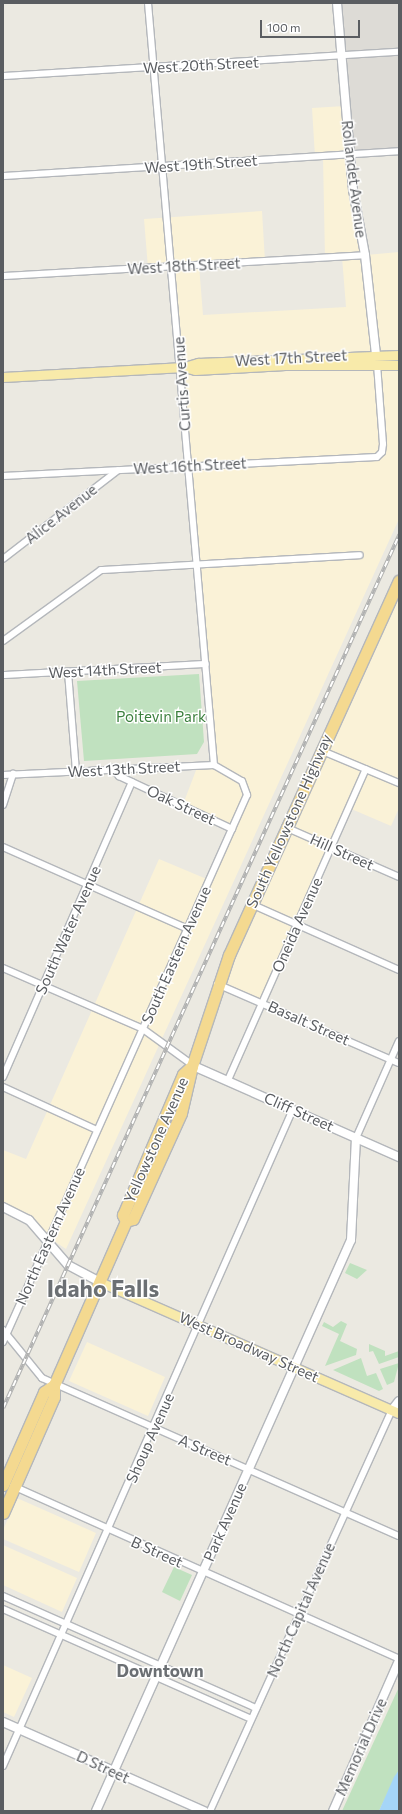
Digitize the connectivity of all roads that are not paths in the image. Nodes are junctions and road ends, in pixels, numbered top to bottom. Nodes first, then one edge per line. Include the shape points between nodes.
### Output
1 (148, 3) edge
2 (338, 3) edge
3 (399, 52) edge
4 (341, 57) junction
5 (154, 68) junction
6 (3, 76) edge
7 (399, 151) edge
8 (349, 154) junction
9 (163, 167) junction
10 (3, 176) edge
11 (366, 255) junction
12 (171, 266) junction
13 (3, 276) edge
14 (376, 354) junction
15 (399, 354) edge
16 (399, 359) edge
17 (377, 364) junction
18 (399, 364) edge
19 (321, 365) junction
20 (183, 367) junction
21 (3, 377) edge
22 (188, 467) junction
23 (118, 470) junction
24 (3, 476) edge
25 (360, 555) dead end
26 (3, 559) edge
27 (198, 565) junction
28 (399, 581) edge
29 (3, 641) edge
30 (206, 664) junction
31 (68, 672) junction
32 (3, 675) edge
33 (320, 750) junction
34 (214, 765) junction
35 (112, 768) junction
36 (366, 769) junction
37 (76, 771) junction
38 (13, 774) junction
39 (3, 775) edge
40 (132, 782) junction
41 (399, 783) edge
42 (3, 805) edge
43 (285, 827) junction
44 (232, 829) junction
45 (3, 847) edge
46 (332, 848) junction
47 (399, 877) edge
48 (88, 885) junction
49 (251, 904) junction
50 (297, 924) junction
51 (186, 928) junction
52 (3, 968) edge
53 (399, 970) edge
54 (217, 984) junction
55 (43, 985) junction
56 (262, 1002) junction
57 (143, 1029) junction
58 (399, 1041) edge
59 (391, 1059) junction
60 (399, 1063) edge
61 (195, 1067) junction
62 (3, 1077) edge
63 (228, 1080) junction
64 (3, 1087) edge
65 (293, 1110) junction
66 (97, 1130) junction
67 (356, 1138) junction
68 (399, 1157) edge
69 (3, 1208) edge
70 (49, 1240) junction
71 (100, 1282) junction
72 (198, 1324) junction
73 (5, 1331) edge
74 (3, 1342) edge
75 (294, 1367) junction
76 (54, 1385) junction
77 (399, 1401) edge
78 (396, 1412) edge
79 (153, 1428) junction
80 (248, 1469) junction
81 (7, 1485) edge
82 (344, 1512) junction
83 (3, 1513) edge
84 (108, 1530) junction
85 (399, 1536) edge
86 (203, 1572) junction
87 (3, 1596) edge
88 (3, 1609) edge
89 (300, 1615) junction
90 (66, 1623) junction
91 (60, 1634) junction
92 (399, 1660) edge
93 (161, 1665) junction
94 (156, 1676) junction
95 (256, 1708) junction
96 (252, 1719) junction
97 (3, 1722) edge
98 (18, 1729) junction
99 (3, 1766) edge
100 (114, 1772) junction
101 (96, 1811) edge
102 (204, 1811) edge
103 (210, 1811) edge
104 (333, 1811) edge

1 - 5 street, Curtis Avenue
2 - 4 street, Rollandet Avenue
3 - 4 street, West 20th Street
4 - 5 street, West 20th Street
4 - 8 street, Rollandet Avenue
5 - 6 street, West 20th Street
5 - 9 street, Curtis Avenue
7 - 8 street, West 19th Street
8 - 9 street, West 19th Street
8 - 11 street, Rollandet Avenue via 358,224
9 - 10 street, West 19th Street
9 - 12 street, Curtis Avenue
11 - 12 street, West 18th Street
11 - 14 street, Rollandet Avenue
12 - 13 street, West 18th Street
12 - 20 street, Curtis Avenue
14 - 15 main road, West 17th Street
14 - 19 main road via 372,358
14 - 20 main road, West 17th Street via 194,363
16 - 17 main road via 386,359
17 - 18 main road, West 17th Street
17 - 19 main road, West 17th Street
17 - 22 street, West 16th Street via 383,444 382,452 377,457
19 - 20 main road, West 17th Street via 195,370
20 - 21 main road, West 17th Street
20 - 22 street, Curtis Avenue
22 - 23 street, West 16th Street
22 - 27 street, Curtis Avenue
23 - 24 street, West 16th Street
23 - 26 street, Alice Avenue
25 - 27 street
27 - 29 street via 101,570
27 - 30 street, Curtis Avenue
28 - 33 highway, South Yellowstone Highway
30 - 31 street, West 14th Street
30 - 34 street, Curtis Avenue
31 - 32 street, West 14th Street
31 - 37 street
33 - 36 street
33 - 43 highway, South Yellowstone Highway
34 - 35 street, West 13th Street
34 - 44 street, South Eastern Avenue via 242,781 247,795
35 - 37 street, West 13th Street
35 - 40 street, Oak Street
36 - 41 street
36 - 46 street, Oneida Avenue
37 - 38 street, West 13th Street
38 - 39 street, West 13th Street
38 - 42 street
40 - 44 street, Oak Street
40 - 48 street, South Water Avenue
43 - 46 street, Hill Street
43 - 49 highway, South Yellowstone Highway
44 - 51 street, South Eastern Avenue
45 - 48 street
46 - 47 street, Hill Street
46 - 50 street, Oneida Avenue
48 - 51 street
48 - 55 street, South Water Avenue
49 - 50 street
49 - 54 highway, South Yellowstone Highway
50 - 53 street
50 - 56 street, Oneida Avenue
51 - 57 street, South Eastern Avenue
52 - 55 street
54 - 56 street, Basalt Street
54 - 61 highway, South Yellowstone Highway
55 - 57 street
55 - 62 street, South Water Avenue
56 - 59 street, Basalt Street
56 - 63 street, Oneida Avenue
57 - 61 street
57 - 66 street, South Eastern Avenue
58 - 59 street
59 - 60 street, Basalt Street
59 - 67 street
61 - 63 street, Cliff Street
61 - 71 highway, Yellowstone Avenue via 181,1113 133,1219 126,1222
63 - 65 street, Cliff Street
64 - 66 street
65 - 67 street, Cliff Street
65 - 72 street, Shoup Avenue
66 - 70 street, North Eastern Avenue
67 - 68 street, Cliff Street
67 - 75 street, Park Avenue via 353,1233
69 - 70 street via 29,1220
70 - 71 street via 68,1265
70 - 73 street, North Eastern Avenue
71 - 72 main road, West Broadway Street
71 - 76 highway, Yellowstone Avenue
72 - 75 main road, West Broadway Street
72 - 79 street, Shoup Avenue
73 - 74 street, North Eastern Avenue
73 - 76 street, A Street via 35,1373
75 - 78 main road, West Broadway Street
75 - 80 street, Park Avenue
76 - 79 street, A Street
76 - 81 highway, Yellowstone Avenue via 44,1392
77 - 78 street
78 - 82 street, North Capital Avenue
79 - 80 street, A Street
79 - 84 street, Shoup Avenue
80 - 82 street, A Street
80 - 86 street, Park Avenue
81 - 83 highway, Yellowstone Avenue
81 - 84 street, B Street
82 - 85 street, A Street
82 - 89 street, North Capital Avenue
84 - 86 street, B Street
84 - 90 street, Shoup Avenue
86 - 89 street, B Street
86 - 93 street, Park Avenue
87 - 90 street
88 - 91 street
89 - 92 street, B Street
89 - 95 street, North Capital Avenue
90 - 91 street, Shoup Avenue
90 - 93 street
91 - 94 street
91 - 98 street, Shoup Avenue
92 - 104 street, Memorial Drive
93 - 94 street, Park Avenue
93 - 95 street
94 - 96 street
94 - 100 street, Park Avenue
95 - 96 street, North Capital Avenue
96 - 103 street, North Capital Avenue
97 - 98 street, D Street
98 - 99 street, Shoup Avenue
98 - 100 street, D Street
100 - 101 street, Park Avenue
100 - 102 street, D Street

